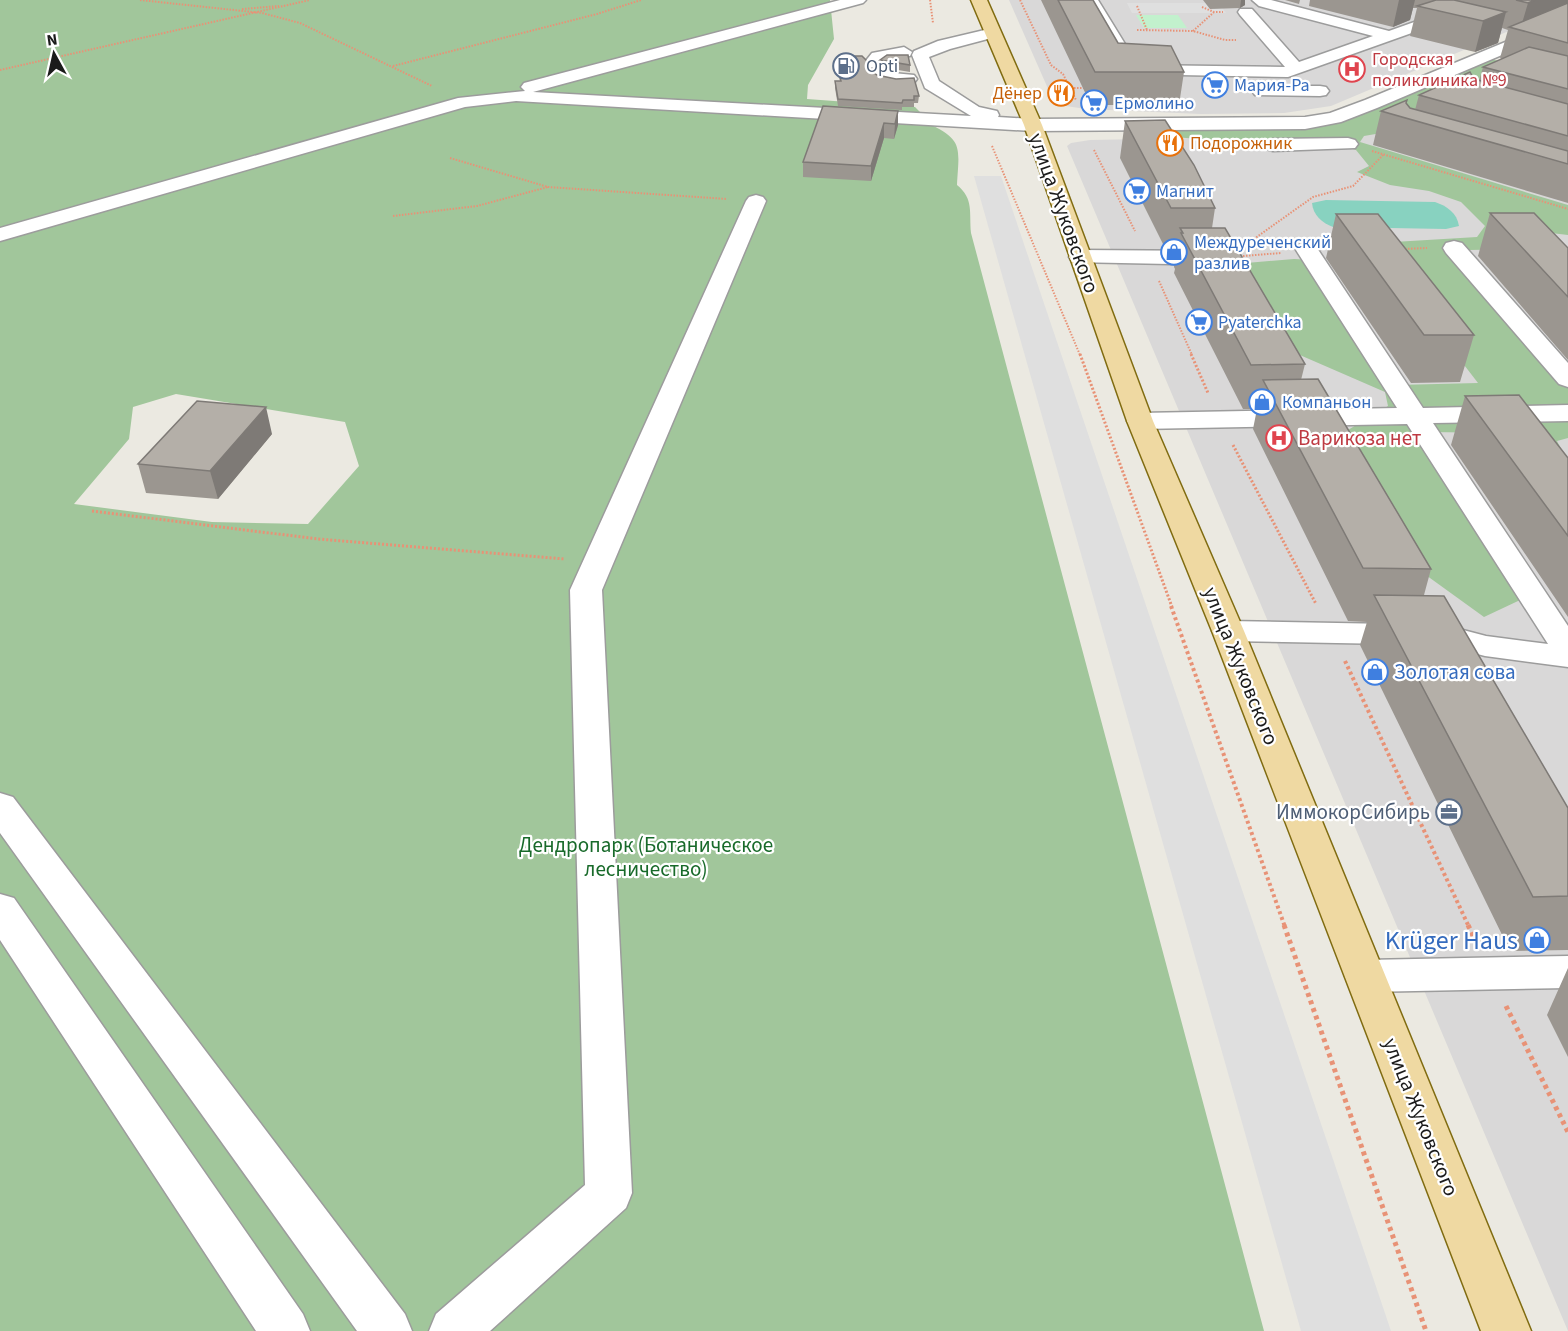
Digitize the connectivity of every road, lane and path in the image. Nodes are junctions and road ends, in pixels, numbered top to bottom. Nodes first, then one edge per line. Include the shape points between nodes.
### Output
1 (140, 0) edge
2 (310, 0) edge
3 (641, 0) edge
4 (858, 0) edge
5 (979, 0) edge
6 (1090, 0) edge
7 (1260, 0) edge
8 (1491, 0) edge
9 (292, 5) junction
10 (1137, 6) dead end
11 (232, 9) junction
12 (1214, 12) dead end
13 (1246, 12) dead end
14 (261, 13) junction
15 (1411, 14) dead end
16 (1433, 19) junction
17 (1568, 21) edge
18 (1464, 27) edge
19 (1109, 30) junction
20 (1147, 30) junction
21 (1193, 31) junction
22 (993, 33) junction
23 (1495, 34) edge
24 (1386, 35) junction
25 (1270, 41) junction
26 (1523, 41) junction
27 (933, 49) junction
28 (1478, 60) junction
29 (393, 66) junction
30 (903, 67) junction
31 (1508, 68) edge
32 (0, 70) edge
33 (1292, 71) junction
34 (931, 84) junction
35 (1071, 88) dead end
36 (1093, 88) edge
37 (1240, 91) dead end
38 (1320, 91) junction
39 (516, 96) junction
40 (464, 102) junction
41 (1371, 104) junction
42 (812, 111) junction
43 (1033, 125) junction
44 (1147, 125) junction
45 (798, 129) dead end
46 (1348, 144) joint
47 (1255, 145) dead end
48 (993, 148) dead end
49 (1167, 152) edge
50 (1384, 154) junction
51 (450, 158) dead end
52 (548, 187) junction
53 (756, 201) joint
54 (1568, 209) edge
55 (393, 216) dead end
56 (1213, 229) edge
57 (0, 235) edge
58 (1454, 248) joint
59 (1397, 249) edge
60 (1307, 250) joint
61 (1080, 257) junction
62 (1233, 268) junction
63 (1568, 379) edge
64 (1300, 388) edge
65 (1568, 413) edge
66 (1414, 415) junction
67 (1140, 421) junction
68 (1323, 428) junction
69 (92, 511) dead end
70 (599, 562) junction
71 (1426, 604) edge
72 (1228, 631) junction
73 (1444, 635) junction
74 (1568, 650) edge
75 (1568, 657) edge
76 (1462, 665) edge
77 (0, 806) edge
78 (0, 908) edge
79 (1568, 972) edge
80 (1366, 976) junction
81 (285, 1331) edge
82 (387, 1331) edge
83 (454, 1331) edge
84 (1426, 1331) edge
85 (1506, 1331) edge

1 - 11 path
2 - 9 path
3 - 29 path
4 - 39 street via 527,88
5 - 22 main road, улица Жуковского
6 - 19 street
7 - 24 street
8 - 16 street
9 - 11 path
9 - 14 path
10 - 20 path
11 - 14 path
12 - 21 path
13 - 25 street
14 - 29 path via 300,23
14 - 32 path
15 - 16 street
16 - 18 street
16 - 24 street
17 - 26 street
19 - 20 path
19 - 33 street via 1133,70
20 - 21 path
21 - 25 path via 1225,40
22 - 27 street
22 - 43 main road, улица Жуковского
23 - 26 street
24 - 33 street
25 - 33 street
26 - 28 street
27 - 30 street
27 - 34 street via 920,55
28 - 31 street
28 - 41 street
29 - 40 path
30 - 30 street via 890,78 875,68 878,57
30 - 34 street
33 - 38 street
34 - 43 street via 973,111
35 - 36 path
37 - 38 street
38 - 41 street
39 - 40 street
39 - 42 street
40 - 57 street
41 - 44 street via 1334,118 1305,123
42 - 43 street
42 - 45 street
43 - 44 street
43 - 61 main road, улица Жуковского
44 - 49 street
46 - 47 street
46 - 50 path
48 - 84 path via 1079,352
50 - 54 path
50 - 62 path via 1353,186 1314,197
51 - 52 path
52 - 53 path
52 - 55 path via 477,206
53 - 70 street
56 - 62 street
58 - 59 path
58 - 63 street
60 - 62 path
60 - 66 street
61 - 62 street
61 - 67 main road, улица Жуковского
64 - 68 street
65 - 66 street
66 - 68 street
66 - 74 street
67 - 68 street
67 - 72 main road, улица Жуковского
69 - 70 path via 318,539
70 - 83 street via 586,590 609,1193
71 - 73 street
72 - 73 street
72 - 80 main road, улица Жуковского
73 - 75 street via 1485,646
73 - 76 street
77 - 82 street
78 - 81 street
79 - 80 street
80 - 85 main road, улица Жуковского

